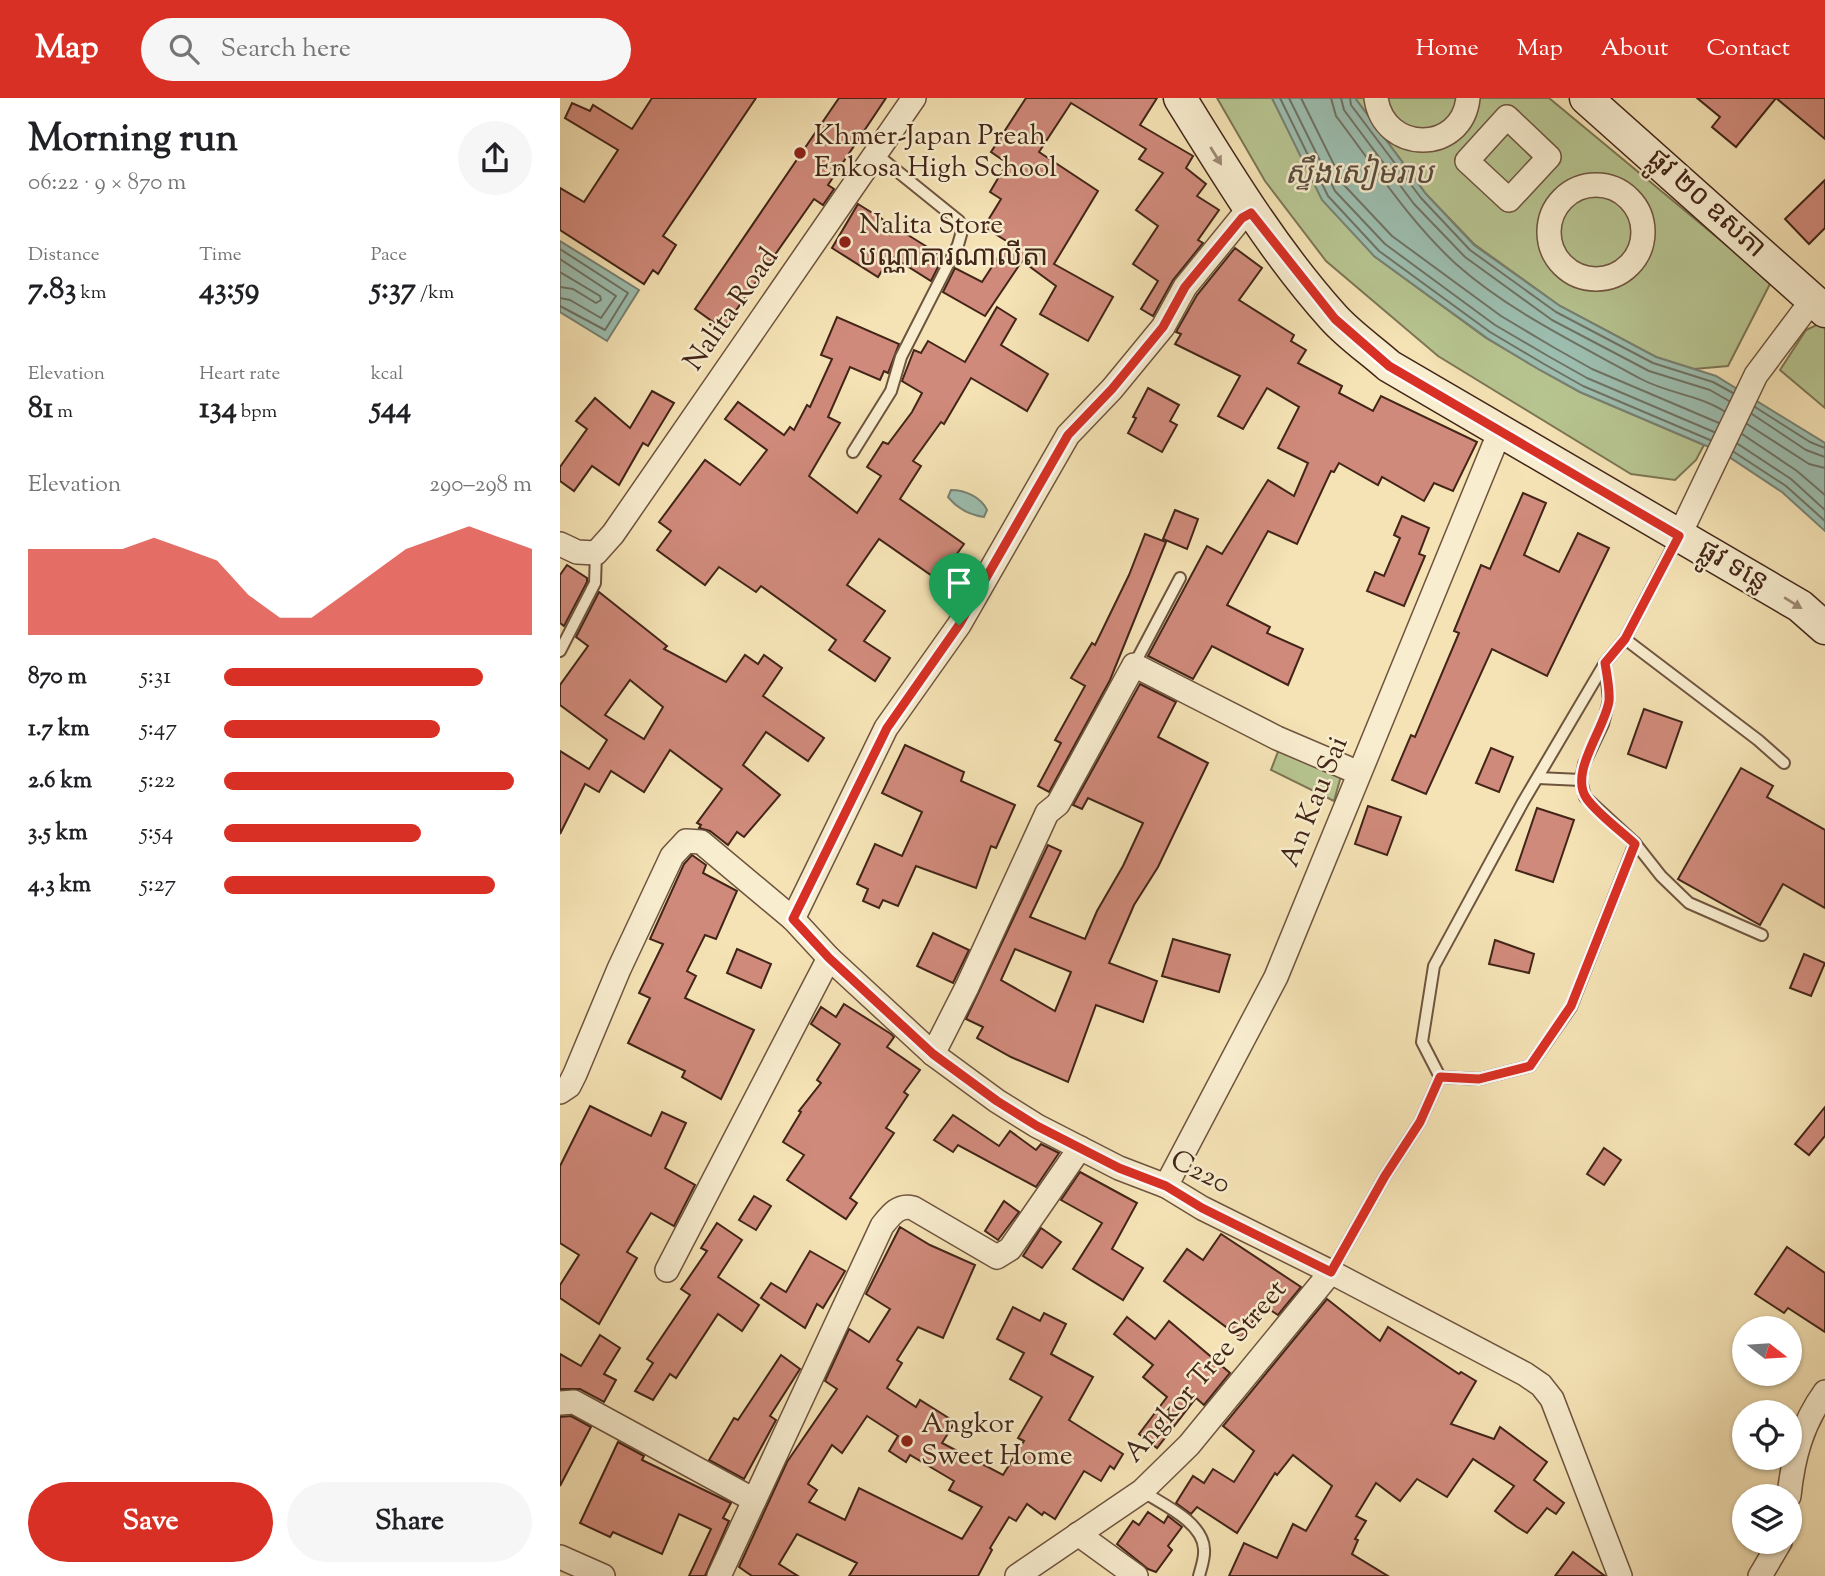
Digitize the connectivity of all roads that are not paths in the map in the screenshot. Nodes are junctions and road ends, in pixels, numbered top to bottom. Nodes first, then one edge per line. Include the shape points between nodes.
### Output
1 (914, 98) edge
2 (1180, 98) edge
3 (1376, 98) edge
4 (1468, 98) edge
5 (1586, 98) edge
6 (876, 154) junction
7 (1251, 213) junction
8 (1563, 266) joint
9 (1821, 300) edge
10 (1500, 432) junction
11 (853, 452) dead end
12 (1679, 536) junction
13 (560, 544) edge
14 (596, 553) junction
15 (1180, 578) dead end
16 (1825, 628) edge
17 (1625, 639) junction
18 (560, 651) edge
19 (1605, 663) junction
20 (1134, 665) junction
21 (1784, 763) dead end
22 (1359, 773) junction
23 (1538, 778) junction
24 (1581, 780) junction
25 (1635, 844) junction
26 (793, 919) junction
27 (1762, 935) dead end
28 (829, 958) junction
29 (933, 1054) junction
30 (1440, 1077) junction
31 (560, 1093) edge
32 (1080, 1148) junction
33 (1166, 1186) junction
34 (667, 1270) dead end
35 (1331, 1272) junction
36 (1825, 1392) edge
37 (560, 1403) edge
38 (1791, 1484) edge
39 (1142, 1491) junction
40 (754, 1500) junction
41 (1078, 1534) junction
42 (1773, 1554) edge
43 (569, 1565) edge
44 (603, 1576) edge
45 (719, 1576) edge
46 (1017, 1576) edge
47 (1136, 1576) edge
48 (1199, 1576) edge
49 (1620, 1576) edge
50 (1760, 1576) edge

1 - 6 street, Nalita Road
2 -> 7 street, ផ្លូវ ទន្លេ
3 - 4 street via 1389,127 1399,135 1423,141 1455,126
5 - 9 street, ផ្លូវ ២០ ឧសភា
6 - 11 lane via 959,221 962,231 901,357 891,391
6 - 14 street, Nalita Road
7 - 10 street, ផ្លូវ ទន្លេ via 1335,319 1389,366
7 - 26 street via 1185,287 1163,327 1112,389 1068,435 959,625 887,728
8 - 8 street via 1597,279 1630,265 1642,244 1643,231 1629,198 1595,185 1562,199 1549,233
9 - 12 street via 1756,375
10 - 12 street, ផ្លូវ ទន្លេ
10 - 22 street, An Kau Sai
12 -> 16 street, ផ្លូវ ទន្លេ via 1800,606
12 - 17 lane
13 - 14 street via 577,552
14 - 18 lane via 595,583
15 - 20 lane
17 - 19 lane
17 - 21 lane
19 - 23 lane
19 - 24 lane via 1609,700
20 - 22 street
20 - 29 street via 1058,804 1047,813
22 - 33 street, An Kau Sai via 1276,977
23 - 24 lane
23 - 30 lane via 1434,966 1422,1042
24 - 25 lane via 1585,797
25 - 27 lane via 1689,903
25 - 30 lane via 1571,1006 1530,1066 1479,1079
26 - 28 street, C220
26 - 31 street, C220 via 701,842 686,841 672,856 575,1074
28 - 29 street, C220
28 - 34 street
29 - 32 street, C220 via 997,1101
30 - 35 lane via 1420,1122
32 - 33 street, C220
32 - 40 street via 1010,1249 997,1257 912,1208 890,1214
33 - 35 street, C220
35 - 39 street, Angkor Tree Street via 1189,1445
35 - 49 street, C220 via 1541,1385 1552,1399
36 - 38 street via 1799,1437
37 - 40 street via 574,1402
39 - 41 street, Angkor Tree Street
39 - 48 lane via 1201,1535 1205,1550
40 - 45 street
41 - 46 street, Angkor Tree Street
41 - 47 street
42 - 50 street
43 - 44 street

